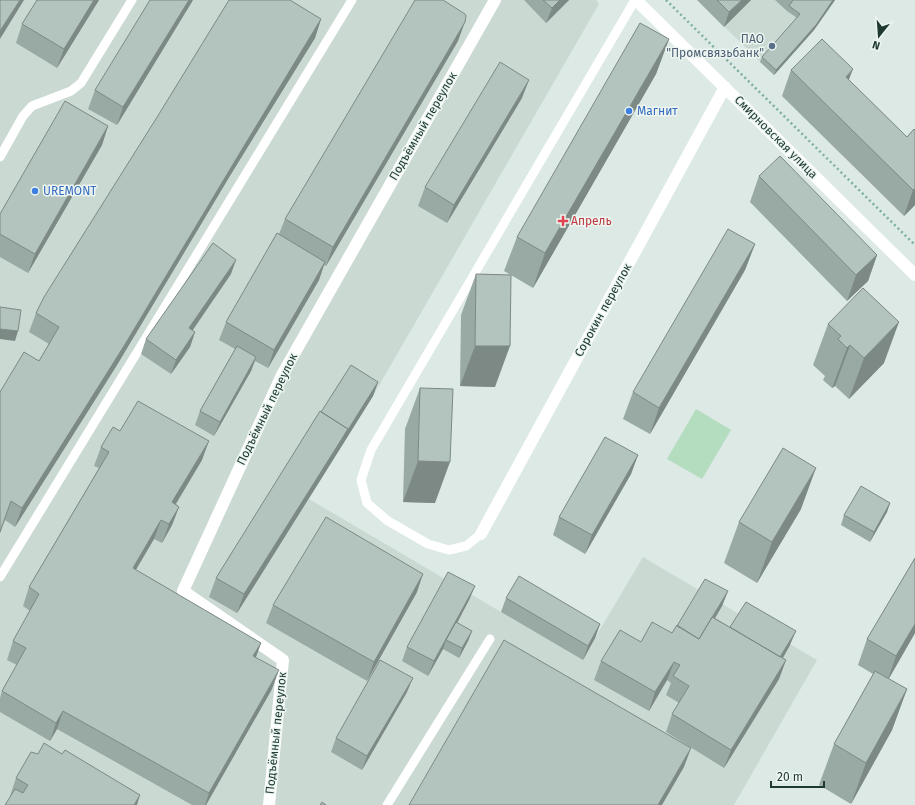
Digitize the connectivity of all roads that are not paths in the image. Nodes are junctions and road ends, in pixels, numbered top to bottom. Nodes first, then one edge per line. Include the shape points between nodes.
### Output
1 (132, 0) edge
2 (352, 0) edge
3 (495, 0) edge
4 (636, 0) edge
5 (725, 87) junction
6 (0, 157) edge
7 (915, 276) edge
8 (480, 534) joint
9 (0, 577) edge
10 (490, 639) dead end
11 (269, 805) edge
12 (387, 805) edge

1 - 6 lane via 81,83 72,91 32,106 22,116
2 - 9 lane
3 - 11 street, Подъёмный переулок via 282,375 183,591 283,660
4 - 5 street, Смирновская улица
4 - 8 lane via 371,450 361,480 367,503 388,521 428,544 449,550 466,546
5 - 7 street, Смирновская улица
5 - 8 street, Сорокин переулок
10 - 12 lane

